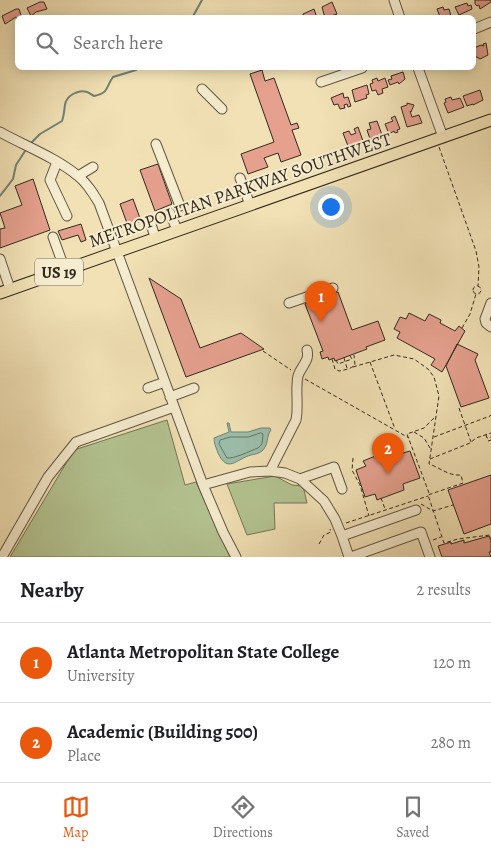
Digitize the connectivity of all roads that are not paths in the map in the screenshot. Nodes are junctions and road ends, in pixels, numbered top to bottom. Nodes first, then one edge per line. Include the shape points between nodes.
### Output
1 (394, 0) edge
2 (399, 15) edge
3 (491, 22) edge
4 (476, 28) edge
5 (356, 70) edge
6 (419, 70) edge
7 (321, 82) dead end
8 (202, 89) dead end
9 (222, 109) dead end
10 (491, 120) edge
11 (0, 132) edge
12 (440, 138) junction
13 (156, 144) dead end
14 (57, 162) junction
15 (93, 167) dead end
16 (78, 176) junction
17 (240, 178) dead end
18 (250, 205) junction
19 (180, 206) dead end
20 (170, 213) dead end
21 (66, 216) dead end
22 (150, 221) dead end
23 (120, 230) dead end
24 (178, 230) junction
25 (111, 233) junction
26 (53, 237) dead end
27 (155, 237) junction
28 (118, 251) junction
29 (0, 259) edge
30 (65, 270) junction
31 (3, 275) edge
32 (333, 288) dead end
33 (5, 291) edge
34 (289, 302) dead end
35 (491, 303) edge
36 (491, 327) edge
37 (307, 350) dead end
38 (165, 382) junction
39 (148, 388) dead end
40 (194, 388) dead end
41 (170, 396) junction
42 (174, 407) junction
43 (270, 471) junction
44 (300, 479) junction
45 (203, 485) junction
46 (342, 489) dead end
47 (416, 510) dead end
48 (342, 536) junction
49 (2, 557) edge
50 (236, 557) edge
51 (350, 557) edge
52 (430, 557) edge

1 - 2 street
3 - 4 street
5 - 7 street
6 - 12 street
8 - 9 street
10 - 12 main road, METROPOLITAN PARKWAY SOUTHWEST / US 19
11 - 14 street
12 - 18 main road, METROPOLITAN PARKWAY SOUTHWEST / US 19
13 - 19 street
14 - 16 street
14 - 21 street via 50,180
15 - 16 street
16 - 25 street via 90,188 96,207
17 - 18 street
18 - 24 main road, METROPOLITAN PARKWAY SOUTHWEST / US 19
20 - 24 street
22 - 27 street
23 - 25 street
24 - 27 main road, METROPOLITAN PARKWAY SOUTHWEST / US 19
25 - 28 street
26 - 30 street via 64,251
27 - 28 main road, METROPOLITAN PARKWAY SOUTHWEST / US 19
28 - 30 main road, METROPOLITAN PARKWAY SOUTHWEST / US 19
28 - 38 street
29 - 31 street
30 - 33 main road, METROPOLITAN PARKWAY SOUTHWEST / US 19
31 - 33 street
32 - 34 street
35 - 36 street via 485,319
37 - 43 street via 306,361 298,375 296,420
38 - 39 street
38 - 41 street
40 - 41 street
41 - 42 street
42 - 45 street
42 - 49 street via 76,442 48,478
43 - 44 street
43 - 45 street via 250,472
44 - 46 street via 334,467
44 - 48 street via 324,501
45 - 50 street
47 - 48 street
48 - 51 street
51 - 52 street via 421,532

